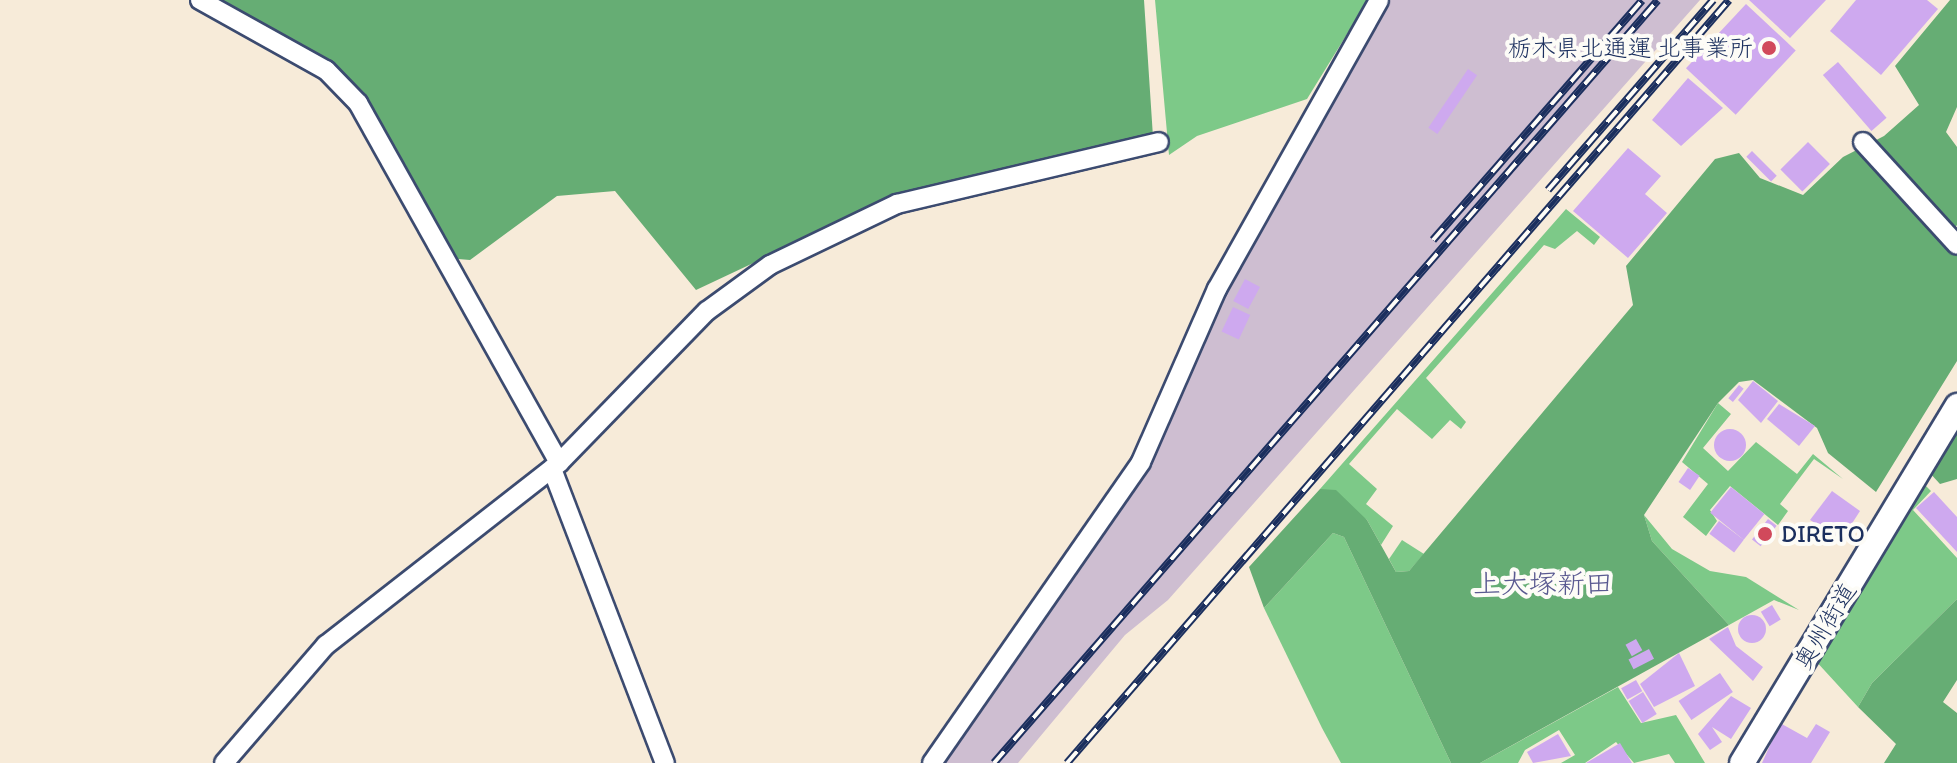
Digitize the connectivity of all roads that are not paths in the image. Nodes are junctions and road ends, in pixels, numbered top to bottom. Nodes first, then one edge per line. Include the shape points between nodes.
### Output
1 (200, 0) edge
2 (1379, 0) edge
3 (1159, 142) dead end
4 (1863, 142) dead end
5 (1957, 245) edge
6 (1957, 406) edge
7 (556, 466) junction
8 (224, 763) edge
9 (665, 763) edge
10 (932, 763) edge
11 (1742, 763) edge

1 - 7 street via 326,70 358,103
2 - 10 street via 1217,289 1141,462
3 - 7 street via 897,204 821,238 707,311
4 - 5 street
6 - 11 main road, 奥州街道
7 - 8 street via 326,645
7 - 9 street

